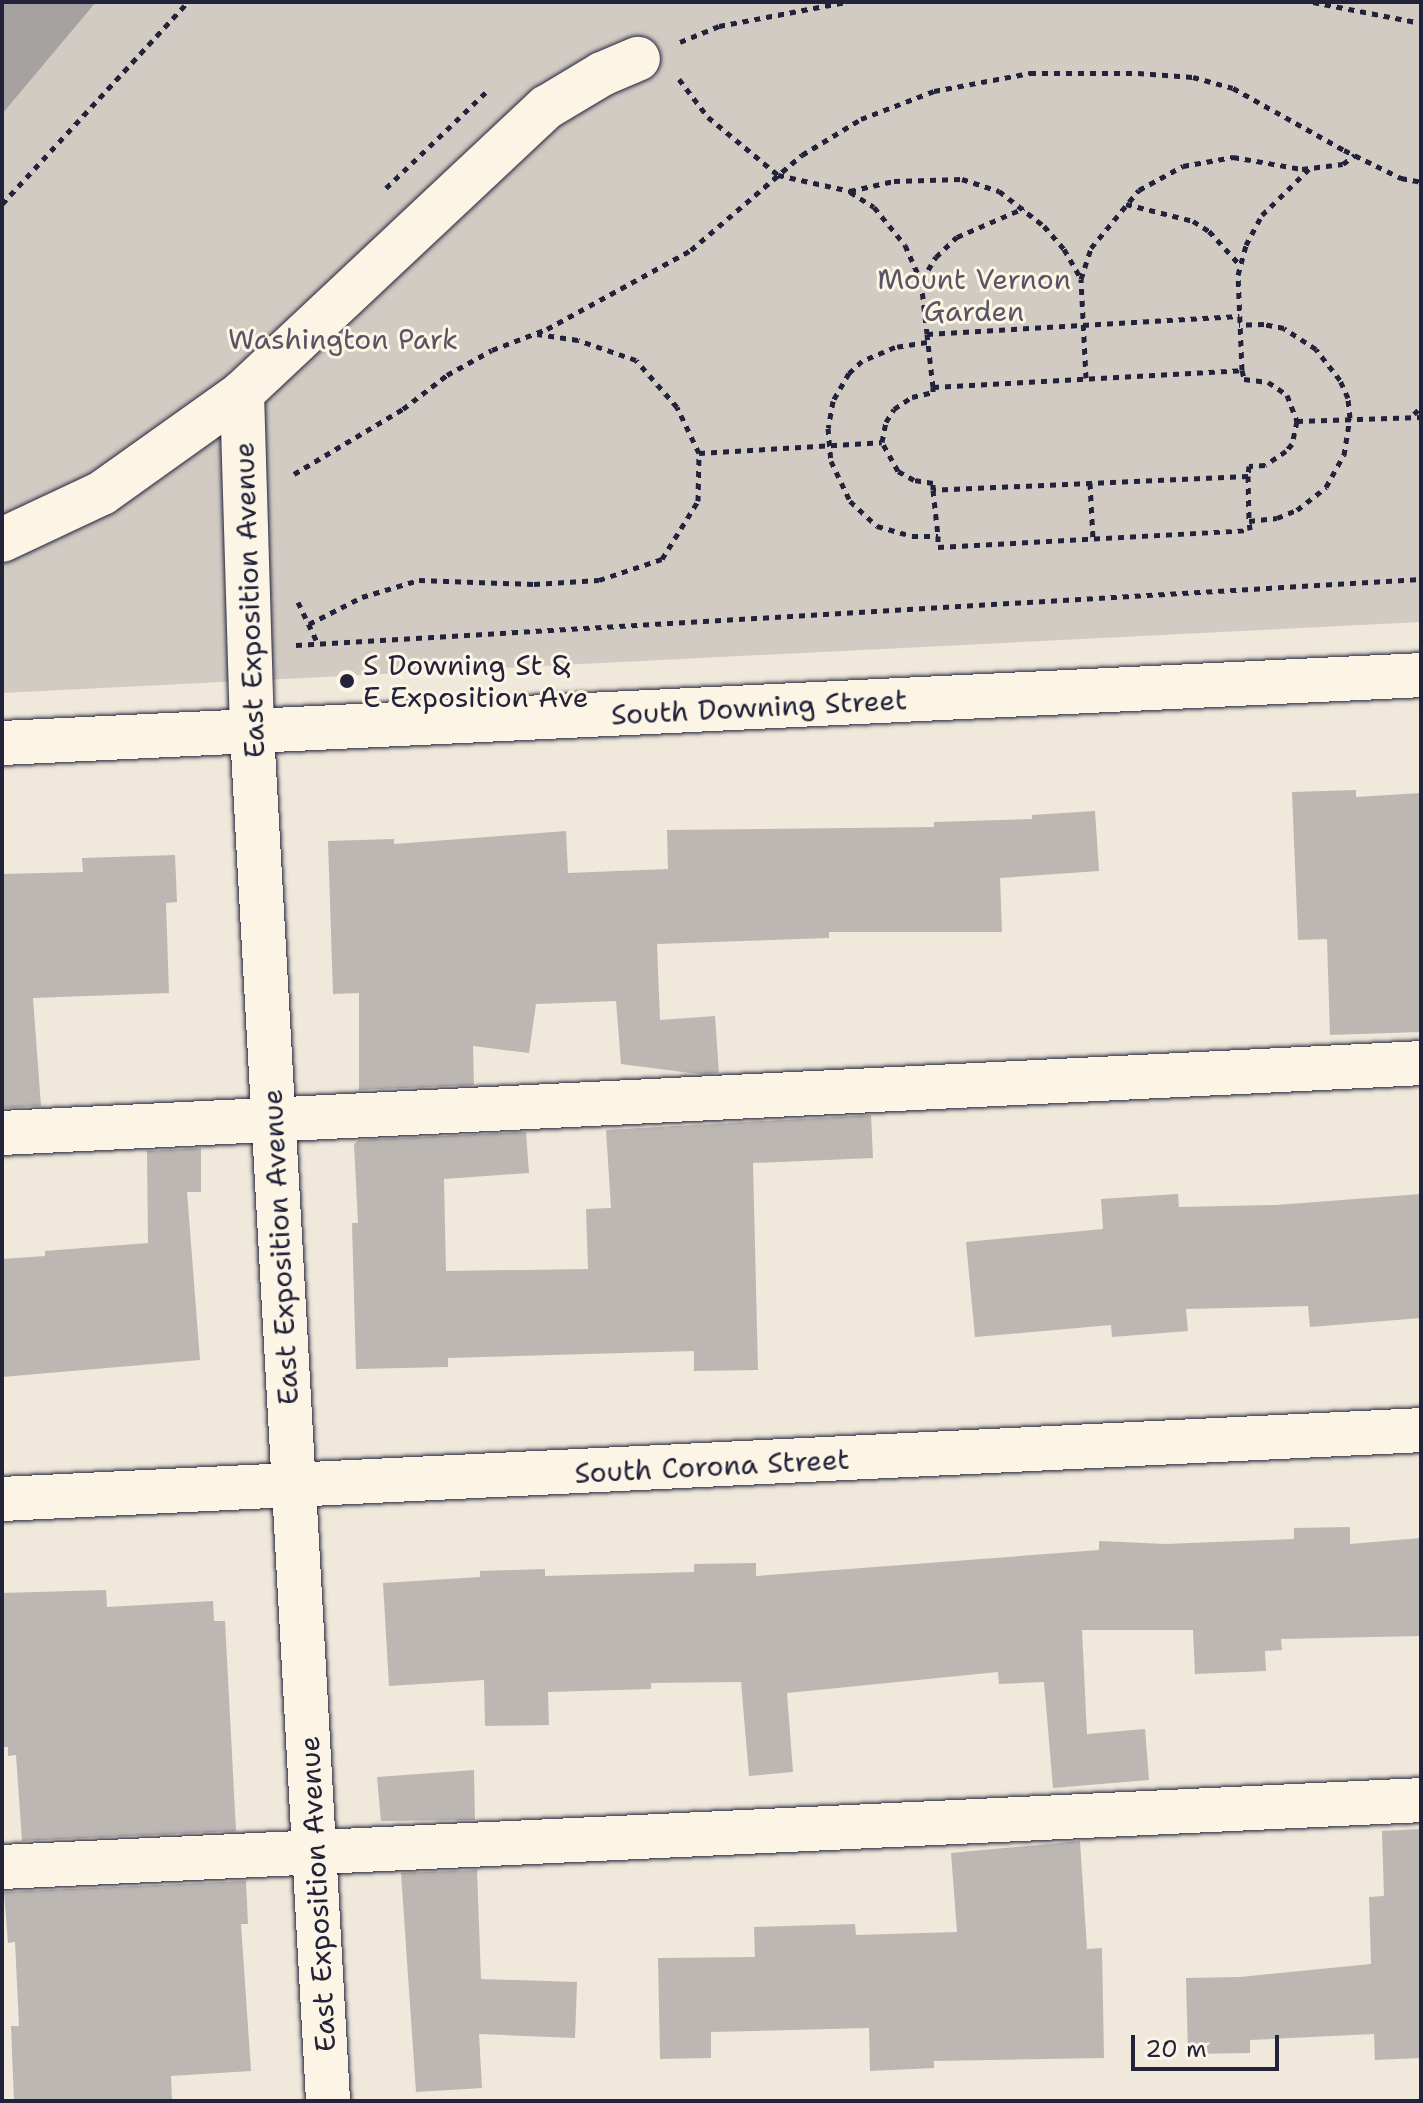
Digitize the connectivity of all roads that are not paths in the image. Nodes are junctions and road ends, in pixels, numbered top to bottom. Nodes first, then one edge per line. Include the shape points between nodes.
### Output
1 (648, 55) road end
2 (242, 393) junction
3 (2, 540) edge
4 (1421, 675) edge
5 (252, 732) junction
6 (2, 743) edge
7 (1421, 1063) edge
8 (273, 1120) junction
9 (2, 1133) edge
10 (1421, 1430) edge
11 (294, 1485) junction
12 (2, 1499) edge
13 (1421, 1800) edge
14 (314, 1853) junction
15 (2, 1867) edge
16 (328, 2101) edge

1 - 2 street via 602,74 547,107
2 - 3 street via 102,493
2 - 5 street, East Exposition Avenue
4 - 5 street, South Downing Street
5 - 6 street, South Downing Street
5 - 8 street, East Exposition Avenue
7 - 8 street
8 - 9 street
8 - 11 street, East Exposition Avenue
10 - 11 street, South Corona Street
11 - 12 street, South Corona Street
11 - 14 street, East Exposition Avenue
13 - 14 street
14 - 15 street
14 - 16 street, East Exposition Avenue

